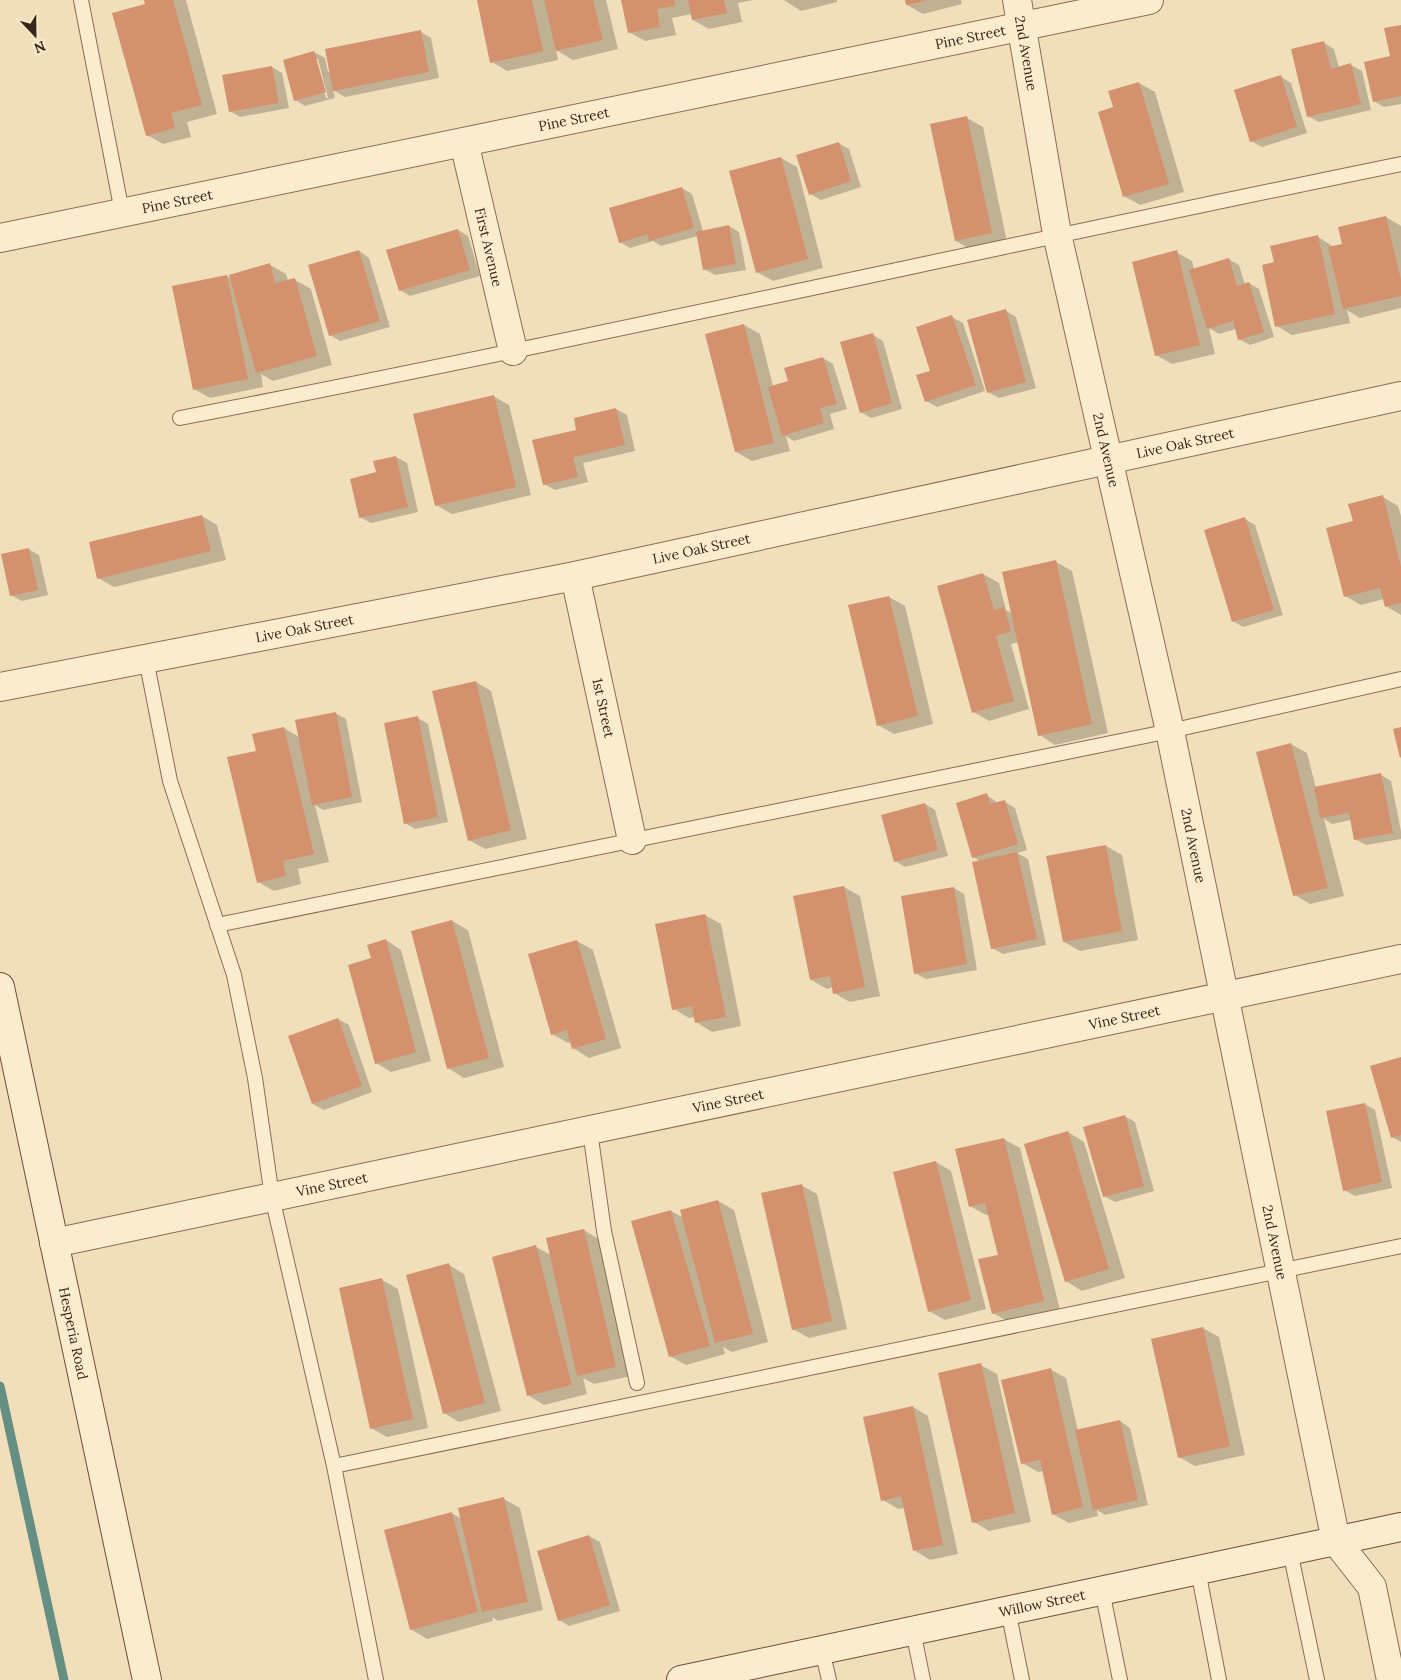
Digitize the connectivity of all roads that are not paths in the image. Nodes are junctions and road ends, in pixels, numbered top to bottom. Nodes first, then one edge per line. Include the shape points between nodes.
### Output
1 (81, 0) edge
2 (1016, 0) edge
3 (1149, 0) edge
4 (1023, 26) junction
5 (464, 142) junction
6 (1401, 164) edge
7 (122, 212) junction
8 (1057, 234) junction
9 (0, 238) edge
10 (513, 351) junction
11 (1401, 396) edge
12 (180, 418) dead end
13 (1109, 460) junction
14 (574, 576) junction
15 (146, 659) junction
16 (1401, 679) edge
17 (0, 687) edge
18 (1170, 731) junction
19 (632, 840) junction
20 (217, 925) junction
21 (1401, 959) edge
22 (0, 987) edge
23 (1223, 997) junction
24 (590, 1132) junction
25 (272, 1198) junction
26 (54, 1243) junction
27 (1401, 1246) edge
28 (1282, 1272) junction
29 (637, 1383) dead end
30 (334, 1466) junction
31 (1401, 1527) edge
32 (1336, 1541) junction
33 (1290, 1551) junction
34 (1198, 1570) junction
35 (1102, 1590) junction
36 (1008, 1610) junction
37 (913, 1631) junction
38 (822, 1650) junction
39 (147, 1680) edge
40 (376, 1680) edge
41 (681, 1680) edge
42 (829, 1680) edge
43 (923, 1680) edge
44 (1022, 1680) edge
45 (1120, 1680) edge
46 (1219, 1680) edge
47 (1316, 1680) edge
48 (1391, 1680) edge

1 - 7 lane
2 - 4 street, 2nd Avenue
3 - 4 street, Pine Street
4 - 5 street, Pine Street
4 - 8 street, 2nd Avenue
5 - 7 street, Pine Street
5 - 10 street, First Avenue
6 - 8 lane
7 - 9 street, Pine Street
8 - 10 lane
8 - 13 street, 2nd Avenue
10 - 12 lane
11 - 13 street, Live Oak Street
13 - 14 street, Live Oak Street
13 - 18 street, 2nd Avenue
14 - 15 street, Live Oak Street
14 - 19 street, 1st Street
15 - 17 street, Live Oak Street
15 - 20 lane via 170,782
16 - 18 lane
18 - 19 lane
18 - 23 street, 2nd Avenue
19 - 20 lane
20 - 25 lane via 234,975 255,1078
21 - 23 street, Vine Street
22 - 26 street, Hesperia Road
23 - 24 street, Vine Street
23 - 28 street, 2nd Avenue
24 - 25 street, Vine Street
24 - 29 lane via 604,1231
25 - 26 street, Vine Street
25 - 30 lane
26 - 39 street, Hesperia Road
27 - 28 lane
28 - 30 lane
28 - 32 street, 2nd Avenue
30 - 40 lane
31 - 32 street, Willow Street
32 - 33 street, Willow Street
32 - 48 street, 2nd Avenue via 1372,1587
33 - 34 street, Willow Street
33 - 47 lane
34 - 35 street, Willow Street
34 - 46 lane
35 - 36 street, Willow Street
35 - 45 lane
36 - 37 street, Willow Street
36 - 44 lane
37 - 38 street, Willow Street
37 - 43 lane
38 - 41 street, Willow Street
38 - 42 lane

